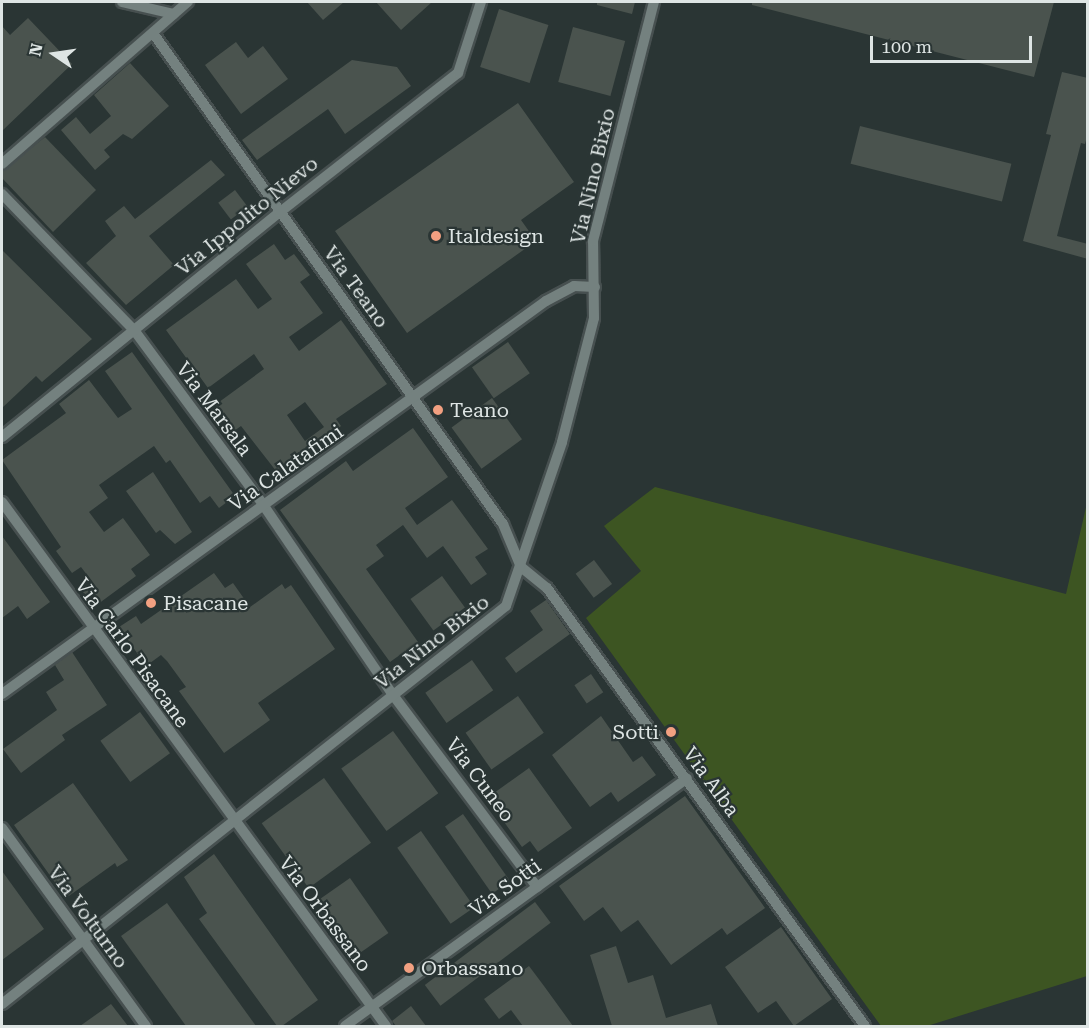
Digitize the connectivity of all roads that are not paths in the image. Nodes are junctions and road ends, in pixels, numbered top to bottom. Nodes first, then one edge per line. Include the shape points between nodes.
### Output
1 (122, 2) edge
2 (188, 2) edge
3 (481, 2) edge
4 (654, 2) edge
5 (174, 14) junction
6 (153, 33) junction
7 (2, 164) edge
8 (2, 195) edge
9 (280, 212) junction
10 (595, 286) junction
11 (134, 330) junction
12 (415, 399) junction
13 (2, 437) edge
14 (2, 502) edge
15 (264, 506) junction
16 (521, 567) junction
17 (91, 628) junction
18 (2, 694) edge
19 (393, 695) junction
20 (687, 778) junction
21 (236, 824) junction
22 (2, 828) edge
23 (537, 886) junction
24 (84, 941) junction
25 (2, 1004) edge
26 (371, 1007) junction
27 (146, 1026) edge
28 (345, 1026) edge
29 (386, 1026) edge
30 (865, 1026) edge

1 - 5 street
2 - 5 street
3 - 9 street, Via Ippolito Nievo via 458,73
4 - 10 street, Via Nino Bixio via 593,241
5 - 6 street
6 - 7 street
6 - 9 street, Via Teano
8 - 11 street, Via Marsala
9 - 11 street, Via Ippolito Nievo
9 - 12 street, Via Teano
10 - 12 street, Via Calatafimi via 563,290
10 - 16 street, Via Nino Bixio via 594,318 562,442
11 - 13 street, Via Ippolito Nievo
11 - 15 street, Via Marsala
12 - 15 street, Via Calatafimi
12 - 16 street, Via Teano via 503,524
14 - 17 street, Via Carlo Pisacane
15 - 17 street, Via Calatafimi
15 - 19 street, Via Marsala
16 - 19 street, Via Nino Bixio via 506,606
16 - 20 street, Via Alba via 548,588
17 - 18 street, Via Calatafimi
17 - 21 street, Via Carlo Pisacane
19 - 21 street, Via Nino Bixio
19 - 23 street, Via Cuneo
20 - 23 street, Via Sotti
20 - 30 street, Via Alba
21 - 24 street, Via Nino Bixio
21 - 26 street, Via Orbassano
22 - 24 street, Via Volturno
23 - 26 street, Via Sotti
24 - 25 street, Via Nino Bixio
24 - 27 street, Via Volturno
26 - 28 street, Via Sotti
26 - 29 street, Via Orbassano

